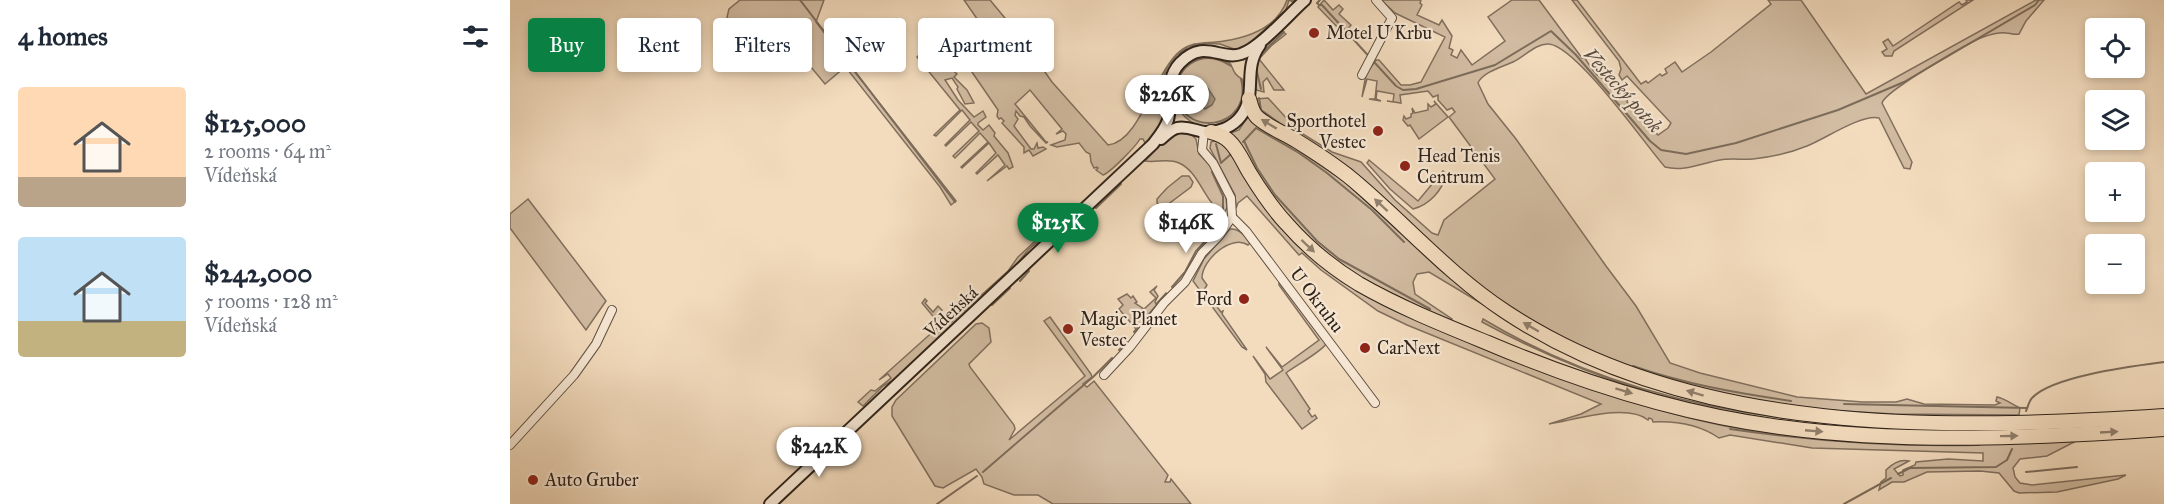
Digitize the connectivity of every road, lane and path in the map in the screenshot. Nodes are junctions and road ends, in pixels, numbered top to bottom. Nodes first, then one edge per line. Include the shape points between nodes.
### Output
1 (1305, 0) edge
2 (1376, 0) edge
3 (1265, 38) junction
4 (1225, 54) junction
5 (1362, 75) dead end
6 (1249, 82) junction
7 (1169, 99) junction
8 (1249, 99) junction
9 (1203, 131) junction
10 (1154, 144) junction
11 (1232, 217) junction
12 (612, 310) dead end
13 (1104, 375) dead end
14 (1374, 403) dead end
15 (2164, 416) edge
16 (2164, 429) edge
17 (510, 445) edge
18 (770, 504) edge

1 - 3 main road, Vídeňská
2 - 5 street via 1392,17
3 - 4 main road, Vídeňská via 1244,53
3 - 6 main road, Vídeňská via 1252,58
4 - 6 main road via 1241,65
4 - 7 main road, Vídeňská via 1204,51 1184,59 1172,75
6 - 8 main road, Vídeňská
7 - 9 main road via 1177,116
7 - 10 main road, Vídeňská via 1167,123
8 - 9 main road, Vídeňská via 1236,122 1224,129
15 -> 8 highway via 2034,423 1917,423 1752,406 1631,373 1560,343 1496,305 1437,259 1351,178 1256,116
9 - 10 main road, Vídeňská via 1175,129
9 - 11 street via 1202,150 1231,198
9 -> 16 highway via 1230,142 1291,229 1344,275 1462,332 1601,384 1728,418 1833,433 1984,436
10 - 18 main road, Vídeňská
11 - 13 street via 1202,253 1185,282
11 - 14 street, U Okruhu
12 - 17 street via 596,344 574,375

